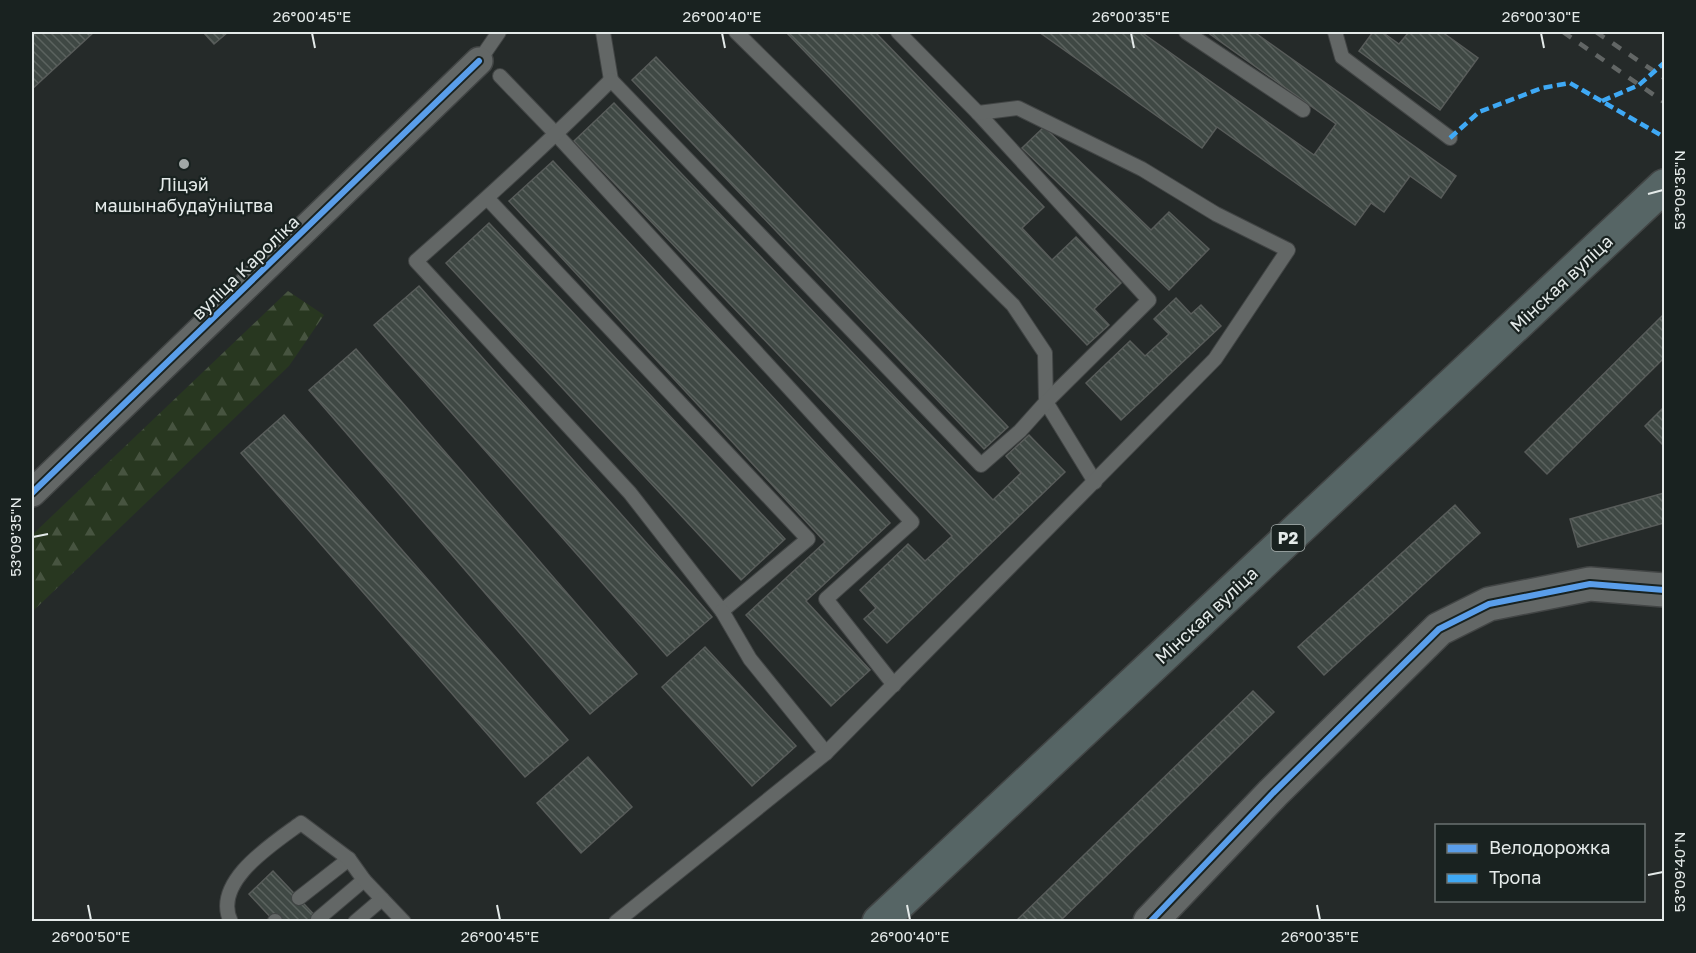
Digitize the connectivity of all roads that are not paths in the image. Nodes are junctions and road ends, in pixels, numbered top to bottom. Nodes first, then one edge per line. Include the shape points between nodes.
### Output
1 (499, 32) edge
2 (603, 32) edge
3 (736, 32) edge
4 (898, 32) edge
5 (1186, 32) edge
6 (1335, 32) edge
7 (489, 69) junction
8 (611, 80) junction
9 (1303, 110) dead end
10 (978, 113) junction
11 (556, 134) junction
12 (1450, 138) dead end
13 (1665, 186) edge
14 (487, 198) junction
15 (1046, 402) junction
16 (1095, 482) junction
17 (32, 494) edge
18 (1665, 590) edge
19 (722, 611) junction
20 (894, 685) junction
21 (826, 753) junction
22 (349, 859) junction
23 (364, 880) junction
24 (298, 898) dead end
25 (382, 900) junction
26 (318, 919) dead end
27 (231, 921) edge
28 (355, 921) edge
29 (404, 921) edge
30 (616, 921) edge
31 (879, 921) edge
32 (1150, 921) edge

1 - 7 lane
2 - 8 lane
3 - 15 lane via 1013,305 1046,354
4 - 10 lane
5 - 9 lane
6 - 12 lane via 1342,57
7 - 11 lane
7 - 17 street, вуліца Кароліка
8 - 11 lane
8 - 15 lane via 981,465
10 - 15 lane via 1149,300
10 - 16 lane via 1018,108 1288,249 1215,359
11 - 14 lane
11 - 20 lane via 912,522 826,599
13 - 31 main road, Мінская вуліца / Р2
14 - 19 lane via 416,261 630,493
14 - 19 lane via 808,539
15 - 16 lane
16 - 20 lane
18 - 32 street via 1590,584 1489,604 1439,629
19 - 21 lane via 750,659
20 - 21 lane
21 - 30 lane
22 - 23 lane
22 - 24 lane
22 - 27 lane via 301,824 256,856 229,891 226,911
23 - 25 lane
23 - 26 lane
25 - 28 lane
25 - 29 lane

